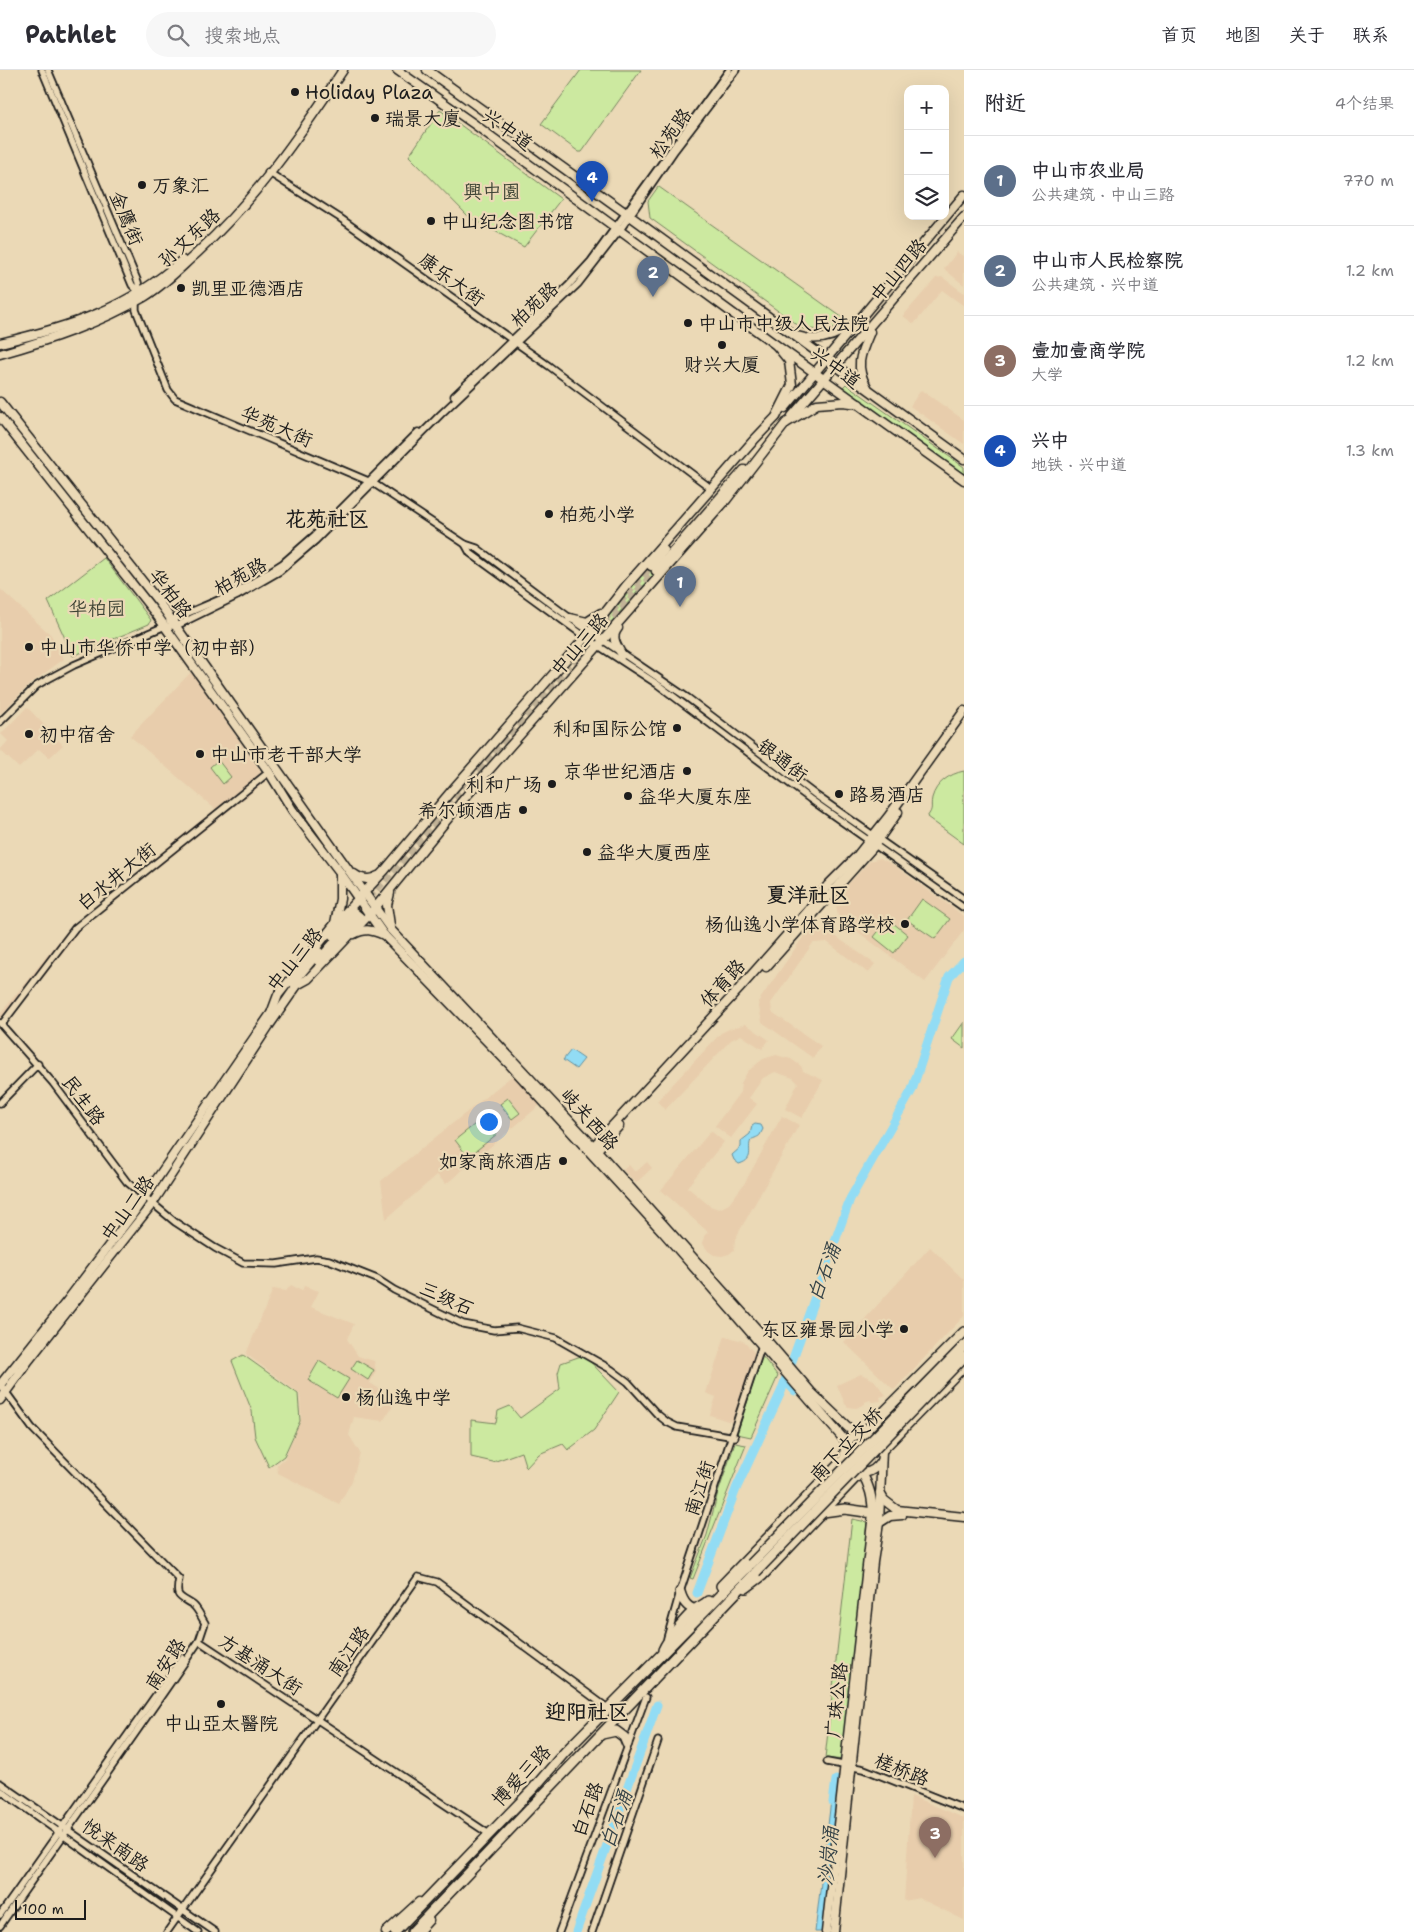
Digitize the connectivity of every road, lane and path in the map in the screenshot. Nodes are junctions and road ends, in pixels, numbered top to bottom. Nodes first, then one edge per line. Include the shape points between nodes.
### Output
1 (42, 70) edge
2 (48, 70) edge
3 (339, 70) edge
4 (343, 70) edge
5 (397, 70) edge
6 (427, 70) edge
7 (729, 70) edge
8 (736, 70) edge
9 (269, 173) junction
10 (964, 195) edge
11 (628, 214) junction
12 (964, 218) edge
13 (618, 228) junction
14 (140, 293) junction
15 (135, 302) junction
16 (859, 319) junction
17 (874, 322) junction
18 (791, 334) junction
19 (513, 341) junction
20 (0, 343) edge
21 (776, 345) junction
22 (1, 354) edge
23 (825, 359) junction
24 (837, 367) junction
25 (814, 372) junction
26 (825, 380) junction
27 (871, 392) junction
28 (0, 402) edge
29 (859, 404) junction
30 (0, 417) edge
31 (777, 417) junction
32 (786, 423) junction
33 (964, 459) edge
34 (964, 480) edge
35 (371, 482) junction
36 (712, 489) junction
37 (465, 544) junction
38 (626, 586) junction
39 (640, 598) junction
40 (570, 618) junction
41 (170, 619) junction
42 (165, 626) junction
43 (176, 626) junction
44 (588, 634) junction
45 (600, 643) junction
46 (622, 655) junction
47 (964, 711) edge
48 (964, 719) edge
49 (0, 722) edge
50 (269, 772) junction
51 (874, 840) junction
52 (385, 870) junction
53 (340, 871) junction
54 (350, 871) junction
55 (393, 884) junction
56 (362, 896) junction
57 (964, 899) edge
58 (964, 908) edge
59 (373, 911) junction
60 (352, 919) junction
61 (334, 925) junction
62 (388, 932) junction
63 (347, 937) junction
64 (297, 985) junction
65 (272, 1011) junction
66 (1, 1024) edge
67 (266, 1025) junction
68 (38, 1064) junction
69 (0, 1103) edge
70 (593, 1151) junction
71 (144, 1196) junction
72 (152, 1204) junction
73 (964, 1332) edge
74 (762, 1345) junction
75 (964, 1346) edge
76 (775, 1356) junction
77 (964, 1357) edge
78 (964, 1366) edge
79 (798, 1382) junction
80 (2, 1387) edge
81 (0, 1400) edge
82 (859, 1434) junction
83 (733, 1437) junction
84 (847, 1443) junction
85 (882, 1450) junction
86 (844, 1459) junction
87 (881, 1461) junction
88 (861, 1473) junction
89 (880, 1493) junction
90 (876, 1510) junction
91 (823, 1512) junction
92 (964, 1517) edge
93 (964, 1522) edge
94 (879, 1523) junction
95 (753, 1568) junction
96 (680, 1592) junction
97 (726, 1602) junction
98 (700, 1610) junction
99 (199, 1641) junction
100 (666, 1641) junction
101 (656, 1660) junction
102 (646, 1697) dead end
103 (609, 1709) junction
104 (319, 1719) junction
105 (602, 1734) junction
106 (658, 1741) dead end
107 (627, 1744) junction
108 (827, 1762) dead end
109 (849, 1767) junction
110 (0, 1783) edge
111 (0, 1790) edge
112 (964, 1809) edge
113 (65, 1828) junction
114 (60, 1834) junction
115 (489, 1834) junction
116 (444, 1882) junction
117 (451, 1890) junction
118 (183, 1910) junction
119 (0, 1915) edge
120 (177, 1917) junction
121 (0, 1926) edge
122 (167, 1932) edge
123 (198, 1932) edge
124 (215, 1932) edge
125 (386, 1932) edge
126 (395, 1932) edge
127 (412, 1932) edge
128 (418, 1932) edge
129 (559, 1932) edge
130 (592, 1932) edge
131 (826, 1932) edge
132 (834, 1932) edge

1 - 14 street, 金鹰街 via 132,285
2 - 14 street, 金鹰街
3 - 9 main road, 孙文东路
4 - 9 main road, 孙文东路
5 - 13 main road, 兴中道
6 - 11 main road, 兴中道
7 - 11 street, 松苑路
8 - 11 street, 松苑路
9 - 14 main road, 孙文东路 via 222,224 165,276
9 - 15 main road, 孙文东路 via 219,232 171,277
9 - 19 street, 康乐大街 via 340,218
10 - 16 main road, 中山四路
11 - 13 street, 柏苑路
11 - 18 main road, 兴中道
12 - 17 main road, 中山四路
13 - 19 street, 柏苑路 via 568,286
13 - 21 main road, 兴中道
14 - 15 street
14 - 20 main road, 孙文东路 via 82,321
15 - 22 main road, 孙文东路 via 85,326
15 - 35 street, 华苑大街 via 165,382 175,399
16 - 18 main road via 836,335 823,338 808,339
16 - 23 main road, 中山四路
17 - 24 main road, 中山四路
17 - 27 main road via 858,364
18 - 23 main road, 兴中道
19 - 35 street, 柏苑路
19 - 36 street, 康乐大街
21 - 25 main road, 兴中道
21 - 31 main road via 789,361 792,385
23 - 24 main road, 兴中道
23 - 25 main road, 中山四路
24 - 26 main road, 中山三路
24 - 27 main road, 兴中道
25 - 26 main road, 兴中道
25 - 31 main road, 中山三路
26 - 29 main road, 兴中道
26 - 32 main road, 中山三路
27 - 33 main road, 兴中道
28 - 41 main road, 华柏路
29 - 32 main road via 817,404
29 - 34 main road, 兴中道
30 - 42 main road, 华柏路
31 - 32 main road, 中山三路 via 654,568
31 - 36 main road, 中山三路
32 - 39 main road, 中山三路 via 727,499
35 - 37 street, 华苑大街
35 - 41 street, 柏苑路 via 283,563 236,592
35 - 43 street, 柏苑路 via 280,571
36 - 38 main road, 中山三路
37 - 40 street, 华苑大街 via 476,548
37 - 44 street, 华苑大街 via 470,553
38 - 40 main road via 600,615 587,622
38 - 44 main road, 中山三路
39 - 45 main road, 中山三路
39 - 46 main road via 615,631 614,640
40 - 44 street, 华苑大街
41 - 42 street
41 - 43 main road, 华柏路
42 - 43 street, 柏苑路
42 - 49 street via 60,672 36,686
42 - 50 main road, 华柏路
43 - 54 main road, 华柏路
44 - 45 street, 银通街
44 - 52 main road, 中山三路
45 - 46 street
45 - 51 street, 银通街
45 - 55 main road, 中山三路
46 - 51 street via 688,698
47 - 51 main road, 体育路
48 - 51 main road, 体育路
50 - 53 main road, 华柏路 via 293,811
50 - 66 street, 白水井大街 via 75,928
51 - 57 street
51 - 58 street, 银通街
51 - 70 main road, 体育路 via 814,915
52 - 54 main road via 370,879 358,877
52 - 56 main road, 中山三路
53 - 56 main road, 华柏路
53 - 61 main road via 340,899
54 - 56 main road, 华柏路
55 - 59 main road, 中山三路
55 - 62 main road via 387,905
56 - 59 main road, 华柏路
56 - 60 main road, 中山三路
59 - 60 main road, 中山三路
59 - 62 main road, 岐关西路
60 - 61 main road
60 - 63 main road
60 - 64 main road, 中山三路
60 - 65 main road, 中山三路
61 - 65 main road via 278,995
62 - 63 main road via 363,930
62 - 70 main road, 岐关西路
63 - 64 main road via 308,979
64 - 67 main road, 中山三路
65 - 67 main road, 中山三路
66 - 68 street, 民生路
67 - 71 main road, 中山二路
67 - 72 main road, 中山二路
68 - 69 street
68 - 71 street, 民生路 via 127,1182
70 - 74 main road, 岐关西路
70 - 76 main road, 岐关西路
71 - 72 street, 三级石
71 - 80 main road, 中山二路
72 - 80 main road, 中山二路
72 - 83 street, 三级石 via 215,1248 243,1263 329,1260 377,1279 463,1324 494,1330 517,1328 556,1338 628,1382 667,1422 677,1427
73 - 82 highway
74 - 76 main road, 岐关西路
74 - 83 street, 南江街
75 - 95 highway, 南下立交桥, bridge
76 - 79 main road
77 - 95 highway, 南下立交桥, bridge
78 - 85 highway
79 - 82 main road
79 - 84 main road
80 - 81 main road, 中山二路
80 - 99 street, 方基涌大街 via 32,1428 179,1579 177,1590 180,1598 194,1606 205,1623
82 - 84 main road
82 - 85 main road via 873,1436
83 - 96 street, 南江街
84 - 86 main road
85 - 87 main road
86 - 88 main road via 850,1468
86 - 98 highway
87 - 88 main road via 871,1471
87 - 89 main road
88 - 90 main road, 广珠公路 via 869,1486
88 - 91 highway
89 - 90 main road
89 - 92 main road via 897,1510
90 - 91 highway via 844,1508
90 - 94 main road, 广珠公路
90 - 109 main road, 广珠公路
91 - 97 highway via 762,1576
93 - 94 main road via 896,1514
94 - 109 main road, 广珠公路
95 - 97 highway, 博爱三路
95 - 98 highway, 博爱三路
96 - 98 highway via 688,1606
96 - 100 street, 南江街
97 - 105 highway, 博爱三路
98 - 100 highway
98 - 101 highway, 博爱三路
99 - 104 street, 方基涌大街
99 - 113 street, 南安路 via 190,1647
100 - 101 highway
101 - 103 highway, 博爱三路
102 - 107 street, 白石路
103 - 104 street, 南江路 via 437,1582 418,1577
103 - 115 highway, 博爱三路
104 - 115 street, 方基涌大街
104 - 118 street, 南江路
105 - 107 highway via 616,1731
105 - 117 highway, 博爱三路
106 - 130 street
107 - 129 street, 白石路
108 - 109 street, 槎桥路
109 - 112 street, 槎桥路 via 864,1769
109 - 131 main road, 广珠公路
109 - 132 main road, 广珠公路
110 - 113 street, 悦来南路
111 - 114 street, 悦来南路
113 - 114 street, 南安路
113 - 118 street, 悦来南路
114 - 119 street, 南安路
114 - 120 street, 悦来南路
114 - 121 street, 南安路
115 - 116 highway, 博爱三路
116 - 125 main road, 博爱三路
116 - 126 highway, 博爱三路
117 - 127 highway, 博爱三路
117 - 128 main road, 博爱三路 via 437,1912
118 - 120 street, 南江路
118 - 124 street, 悦来南路
120 - 122 street, 南江路
120 - 123 street, 悦来南路

